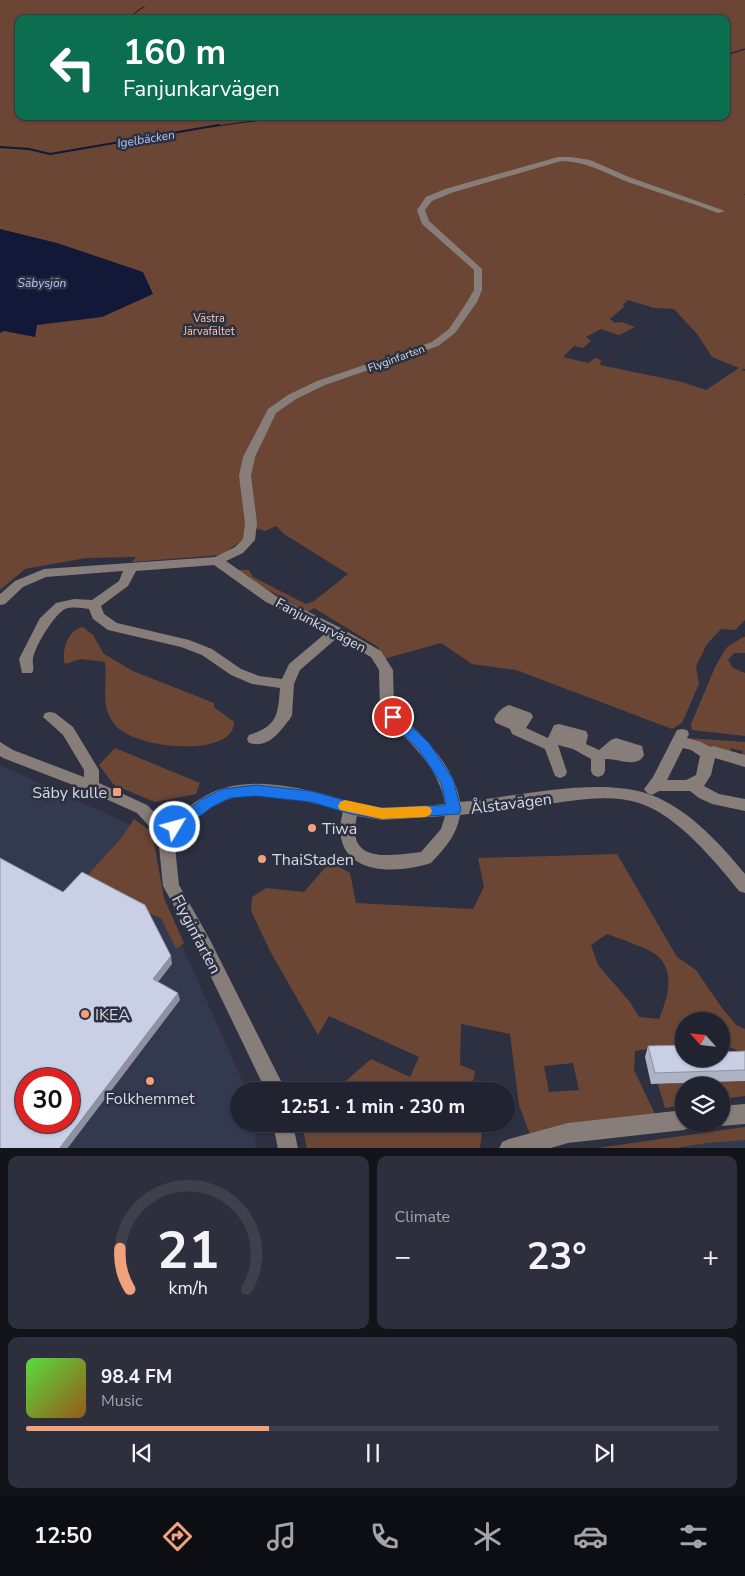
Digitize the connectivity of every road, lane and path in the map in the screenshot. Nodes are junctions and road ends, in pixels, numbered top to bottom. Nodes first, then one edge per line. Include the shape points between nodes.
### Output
1 (722, 211) dead end
2 (217, 561) junction
3 (131, 567) junction
4 (0, 601) edge
5 (94, 605) junction
6 (336, 631) junction
7 (27, 670) dead end
8 (287, 684) junction
9 (50, 717) dead end
10 (519, 727) dead end
11 (254, 739) dead end
12 (553, 742) junction
13 (0, 748) edge
14 (707, 754) junction
15 (601, 760) dead end
16 (745, 761) edge
17 (560, 772) dead end
18 (656, 785) junction
19 (694, 785) junction
20 (91, 786) junction
21 (645, 799) junction
22 (745, 805) edge
23 (351, 808) junction
24 (454, 810) junction
25 (166, 834) junction
26 (742, 876) edge
27 (272, 1082) edge
28 (745, 1114) edge
29 (730, 1115) edge
30 (675, 1121) edge
31 (285, 1132) edge
32 (288, 1148) edge
33 (509, 1148) edge

1 - 2 street, Flyginfarten via 574,158 483,181 429,199 422,210 425,222 478,269 478,290 472,302 452,331 435,344 321,383 272,411 249,457 245,476 252,523 249,540 239,550
2 - 3 street, Flyginfarten
2 - 6 street, Fanjunkarvägen via 271,599
3 - 4 street, Flyginfarten via 44,573 19,584
3 - 5 street via 124,583
5 - 7 street via 74,603 60,606 45,621 26,659
5 - 8 street via 98,616 112,627 184,643 207,652 236,672 257,680
6 - 8 street via 294,667
6 - 24 street, Fanjunkarvägen via 376,654 386,670 387,711 424,746 448,782
8 - 11 street via 285,715 268,736
9 - 20 street via 68,731 92,770
10 - 12 street via 517,730
12 - 15 street via 578,745
12 - 17 street
13 - 20 street
14 - 16 street via 713,752
14 - 18 street via 680,737
14 - 19 street via 709,761 702,779
18 - 19 street
18 - 21 street
19 - 22 street via 706,795
20 - 25 street via 142,809
21 - 24 street, Ålstavägen via 600,793
21 - 26 street via 698,835
23 - 24 street, Ålstavägen via 382,814
23 - 24 street via 347,832 352,850 364,860 383,862 425,858 450,826
23 - 25 street, Ålstavägen via 311,796 278,791 228,793 207,803
25 - 27 street, Flyginfarten via 171,886
28 - 29 street
30 - 33 street via 568,1132
31 - 32 street

